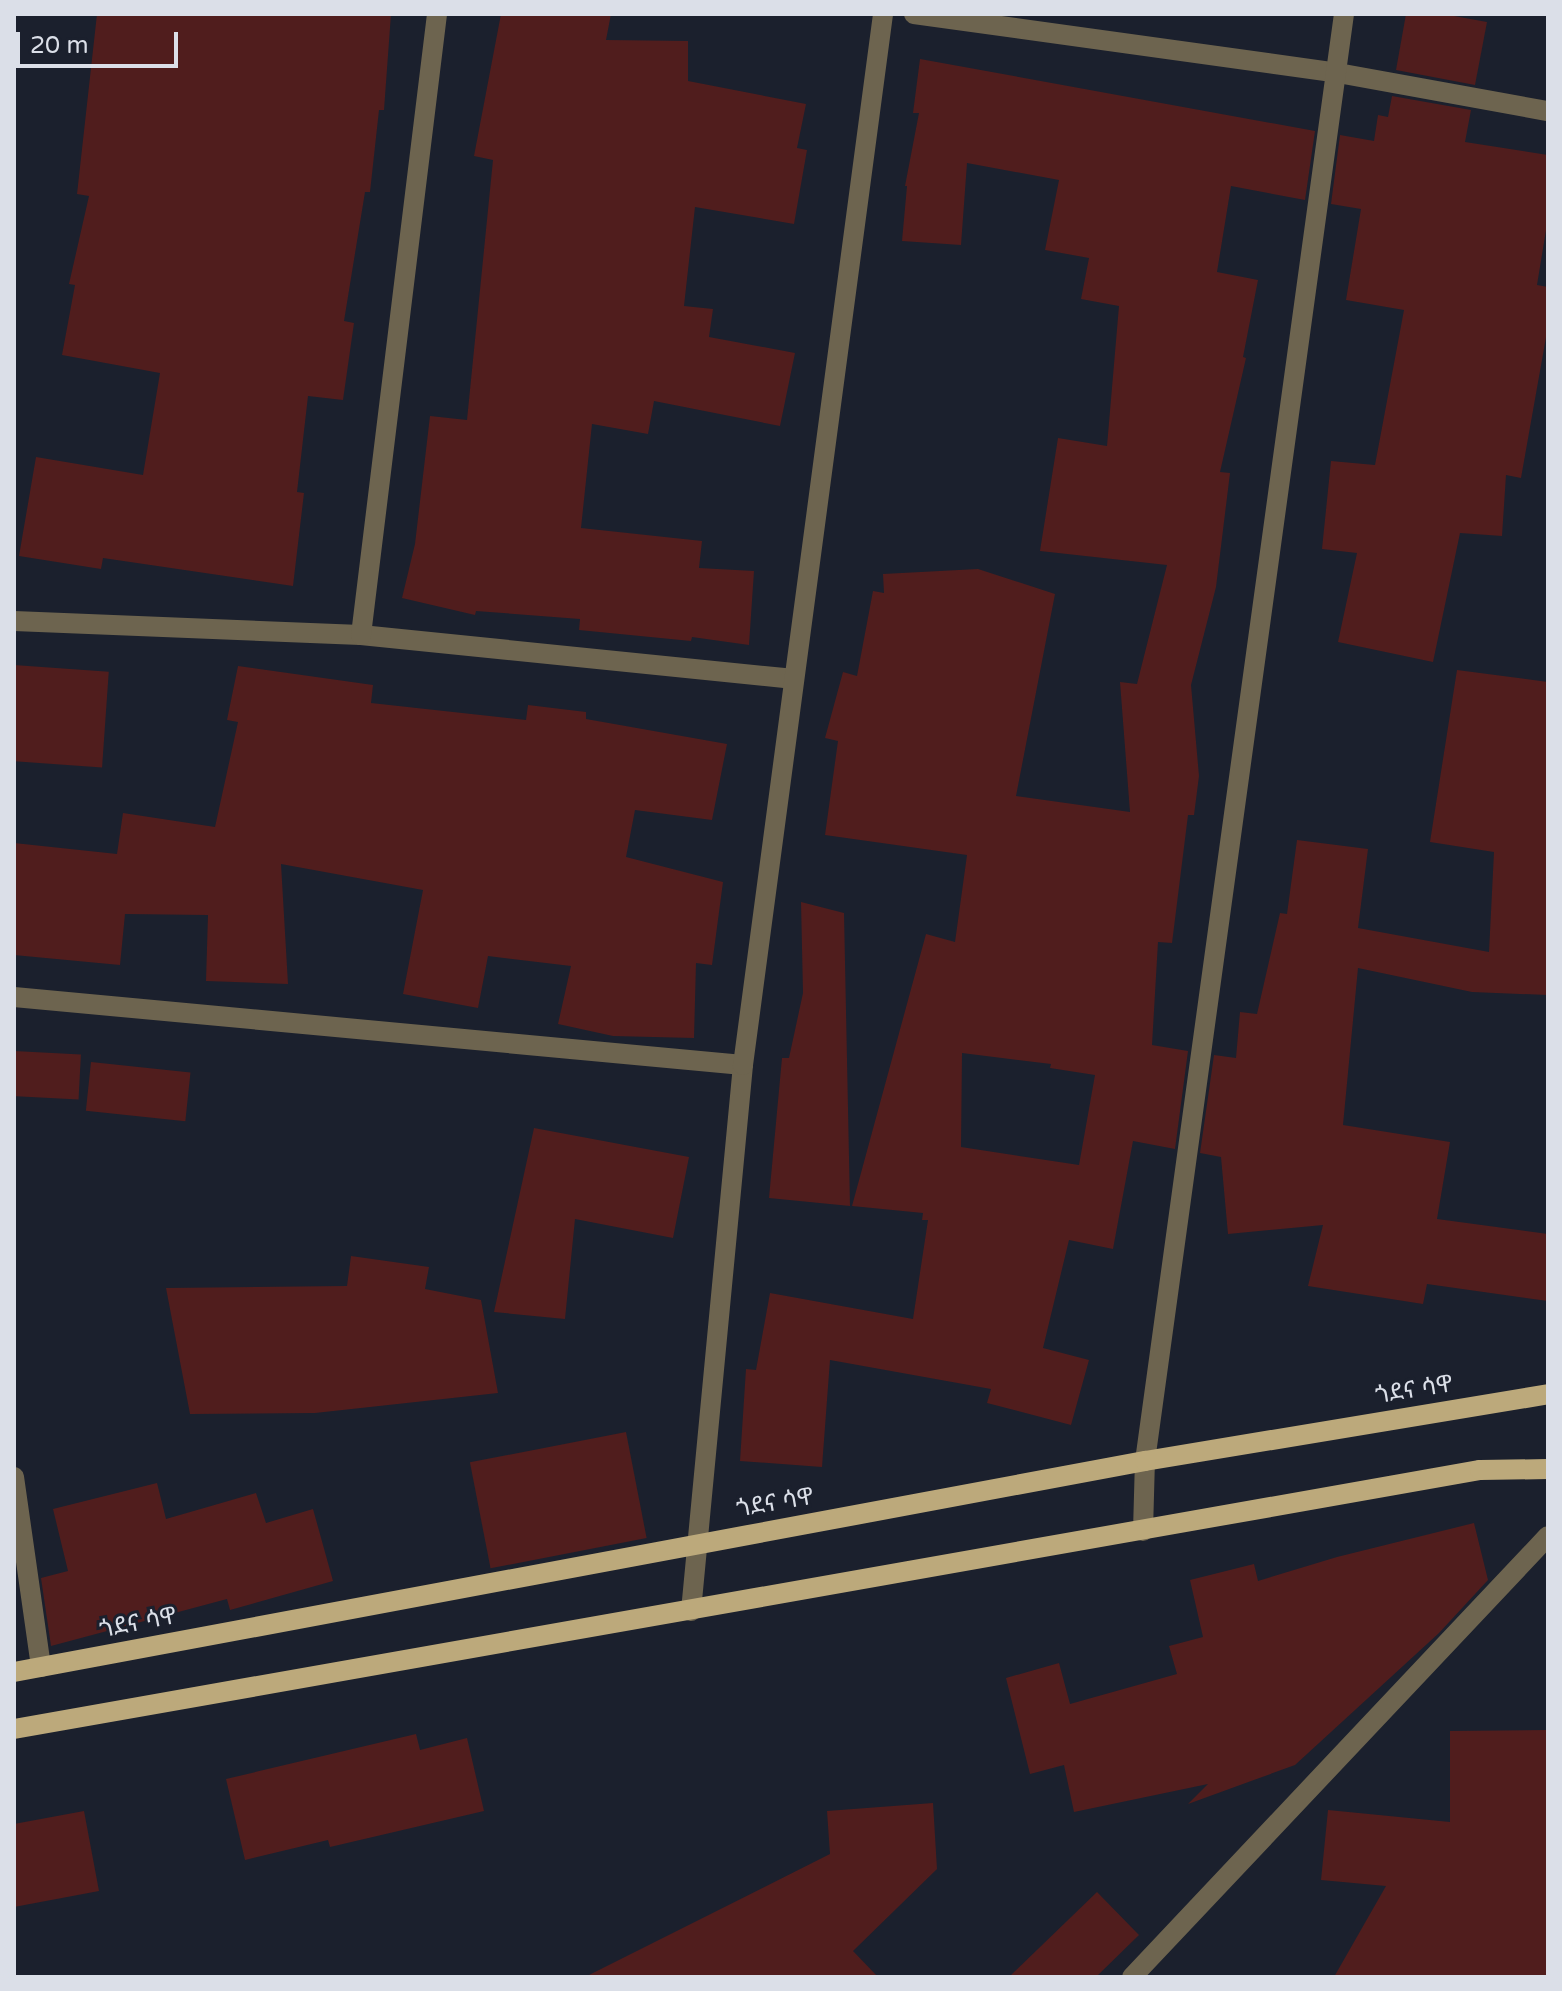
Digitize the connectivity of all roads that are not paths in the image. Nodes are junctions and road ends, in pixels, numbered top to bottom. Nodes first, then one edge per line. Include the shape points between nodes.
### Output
1 (437, 14) edge
2 (883, 14) edge
3 (914, 14) edge
4 (1344, 14) edge
5 (1338, 73) junction
6 (1548, 111) edge
7 (14, 621) edge
8 (361, 635) junction
9 (792, 679) junction
10 (14, 997) edge
11 (743, 1065) junction
12 (1548, 1394) edge
13 (1145, 1461) junction
14 (1548, 1469) edge
15 (14, 1477) edge
16 (1143, 1531) junction
17 (1548, 1536) edge
18 (695, 1544) junction
19 (691, 1611) junction
20 (41, 1667) junction
21 (14, 1672) edge
22 (14, 1729) edge
23 (1132, 1977) edge

1 - 8 street
2 - 9 street
3 - 5 street
4 - 5 street
5 - 6 street
5 - 13 street
7 - 8 street
8 - 9 street
9 - 11 street
10 - 11 street
11 - 18 street
12 - 13 main road, ጎደና ሳዋ
13 - 16 street
13 - 18 main road, ጎደና ሳዋ
14 - 16 main road via 1480,1470
15 - 20 street
16 - 19 main road
17 - 23 street
18 - 19 street
18 - 20 main road, ጎደና ሳዋ
19 - 22 main road
20 - 21 main road, ጎደና ሳዋ

